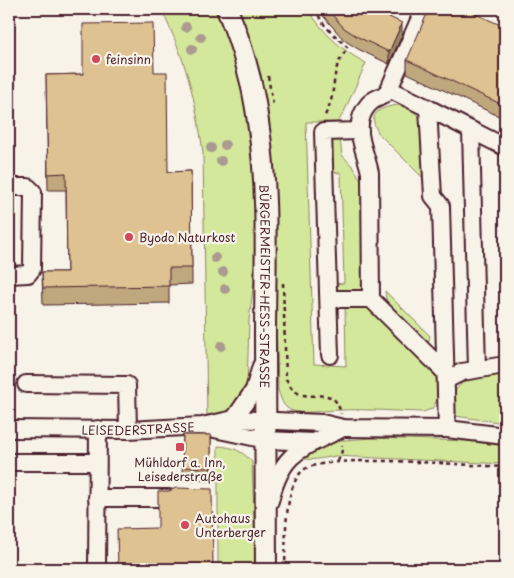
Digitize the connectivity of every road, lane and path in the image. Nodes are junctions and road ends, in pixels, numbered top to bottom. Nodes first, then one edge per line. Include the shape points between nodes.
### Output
1 (226, 9) edge
2 (314, 9) edge
3 (424, 9) edge
4 (267, 75) dead end
5 (389, 89) junction
6 (428, 108) junction
7 (274, 113) dead end
8 (360, 130) junction
9 (471, 130) junction
10 (323, 132) junction
11 (505, 147) edge
12 (9, 187) edge
13 (9, 275) edge
14 (283, 276) dead end
15 (329, 299) junction
16 (371, 299) junction
17 (265, 352) junction
18 (330, 355) dead end
19 (505, 364) edge
20 (477, 369) junction
21 (445, 376) junction
22 (26, 384) dead end
23 (234, 419) junction
24 (265, 419) junction
25 (202, 426) junction
26 (343, 428) junction
27 (9, 429) edge
28 (447, 429) junction
29 (98, 430) junction
30 (128, 430) junction
31 (505, 436) edge
32 (266, 440) junction
33 (314, 442) junction
34 (11, 462) dead end
35 (98, 462) junction
36 (505, 467) edge
37 (97, 498) junction
38 (169, 498) edge
39 (266, 519) junction
40 (97, 569) edge
41 (266, 569) edge
42 (285, 569) edge

1 - 17 main road, BÜRGERMEISTER-HESS-STRASSE via 249,75 262,147
2 - 10 path via 326,27 348,48 334,72
3 - 5 street
4 - 7 path
5 - 6 street
5 - 8 street via 386,95 365,108
6 - 9 street
6 - 21 street via 433,196 441,206
8 - 10 street
8 - 16 street via 359,140 370,173
9 - 11 street
9 - 20 street
10 - 15 street
12 - 13 street via 28,187 33,192 33,211 32,269 28,274
14 - 26 path via 286,379 297,393 325,395 335,400
15 - 16 street
15 - 18 street
16 - 21 street
17 - 23 street via 254,390
17 - 24 main road, BÜRGERMEISTER-HESS-STRASSE
19 - 20 street
20 - 21 street
21 - 28 street
22 - 30 street via 127,385
23 - 24 street, LEISEDERSTRASSE
23 - 25 street, LEISEDERSTRASSE
24 - 26 street, LEISEDERSTRASSE via 322,423
24 - 32 main road, BÜRGERMEISTER-HESS-STRASSE
25 - 30 street, LEISEDERSTRASSE
25 - 32 street
26 - 28 street
26 - 33 street
27 - 29 street, LEISEDERSTRASSE
28 - 31 street
29 - 30 street, LEISEDERSTRASSE
29 - 35 street
32 - 33 street
32 - 39 main road, BÜRGERMEISTER-HESS-STRASSE
33 - 39 street via 300,449 283,466 275,481
34 - 35 street
35 - 37 street
36 - 42 path via 338,461 305,467 296,479 291,496
37 - 38 street
37 - 40 street
39 - 41 main road, BÜRGERMEISTER-HESS-STRASSE

